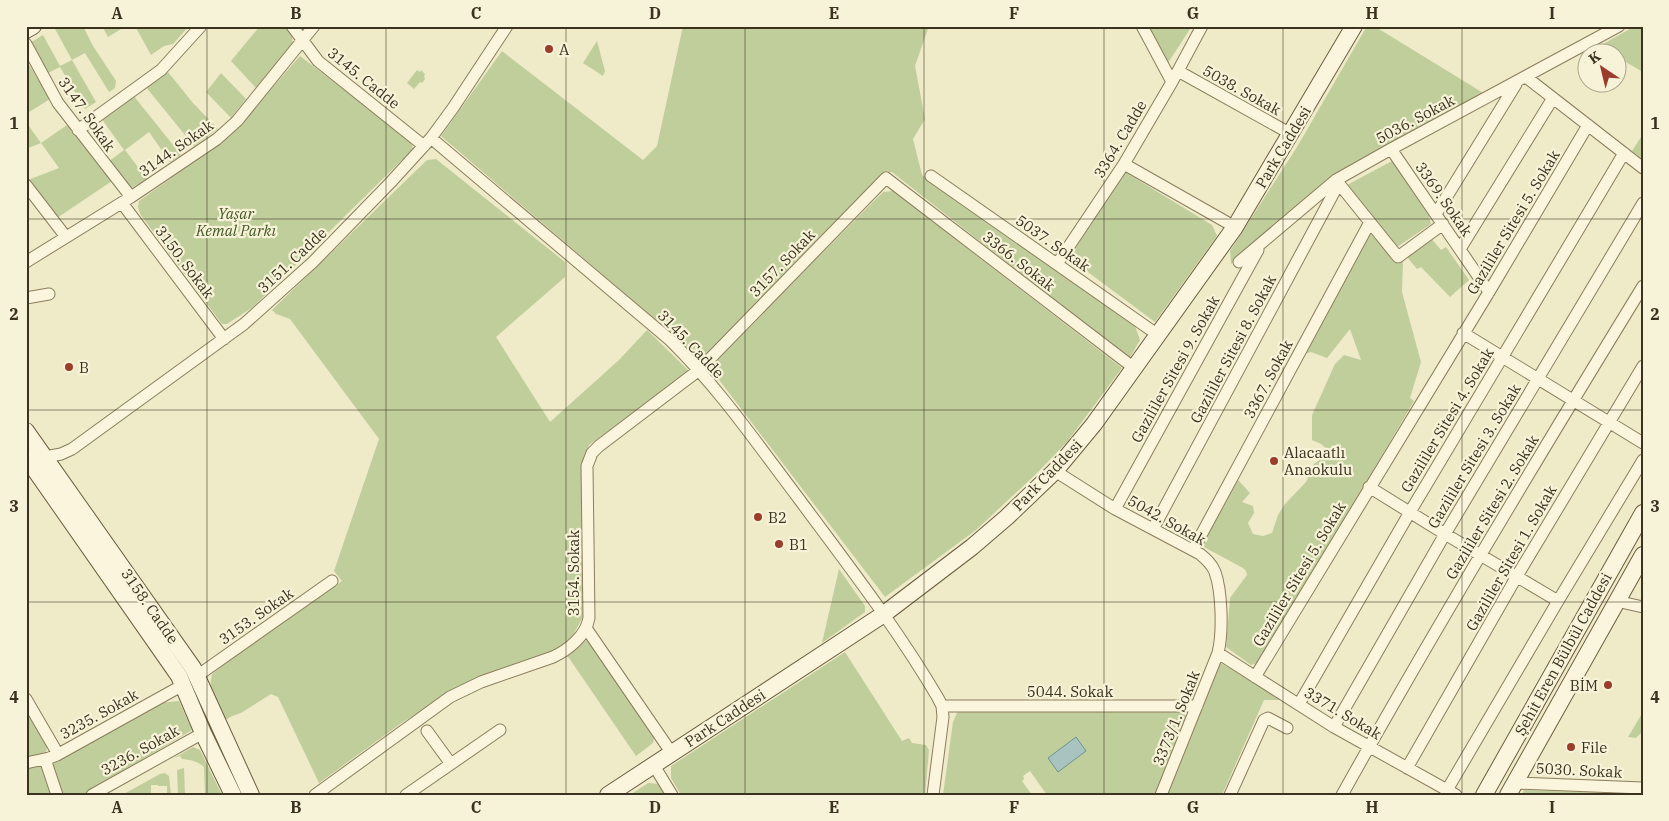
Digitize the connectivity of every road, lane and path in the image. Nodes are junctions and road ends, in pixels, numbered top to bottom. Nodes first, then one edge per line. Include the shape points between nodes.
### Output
1 (32, 26) edge
2 (201, 26) edge
3 (292, 26) edge
4 (314, 26) edge
5 (507, 26) edge
6 (1142, 26) edge
7 (1202, 26) edge
8 (1354, 26) edge
9 (1620, 26) edge
10 (26, 30) edge
11 (302, 41) junction
12 (26, 44) edge
13 (1175, 76) junction
14 (1521, 79) junction
15 (1553, 98) junction
16 (1588, 125) junction
17 (78, 130) junction
18 (1291, 134) junction
19 (428, 142) junction
20 (1391, 149) junction
21 (1624, 153) junction
22 (1124, 164) junction
23 (1643, 168) edge
24 (931, 176) dead end
25 (886, 178) joint
26 (1338, 182) junction
27 (26, 185) edge
28 (126, 200) junction
29 (1643, 203) edge
30 (1439, 219) junction
31 (1370, 222) junction
32 (1235, 227) junction
33 (66, 237) junction
34 (1262, 244) junction
35 (1460, 250) junction
36 (26, 262) edge
37 (1239, 262) dead end
38 (1057, 264) junction
39 (1643, 286) edge
40 (1489, 292) junction
41 (49, 294) dead end
42 (26, 298) edge
43 (1463, 333) junction
44 (1158, 335) junction
45 (224, 339) junction
46 (1502, 357) junction
47 (1643, 366) edge
48 (1134, 368) junction
49 (699, 370) junction
50 (1537, 379) junction
51 (1573, 400) junction
52 (1608, 422) junction
53 (26, 431) edge
54 (1643, 443) edge
55 (46, 457) junction
56 (27, 459) edge
57 (1643, 460) edge
58 (1055, 472) junction
59 (1369, 487) junction
60 (1115, 508) junction
61 (1410, 512) junction
62 (1643, 513) edge
63 (1153, 530) junction
64 (1445, 534) junction
65 (1192, 550) junction
66 (1480, 555) junction
67 (1643, 555) edge
68 (1517, 576) junction
69 (332, 581) dead end
70 (1558, 601) junction
71 (1616, 601) junction
72 (1643, 607) edge
73 (884, 614) junction
74 (586, 628) junction
75 (1218, 653) junction
76 (197, 676) junction
77 (1255, 677) junction
78 (183, 685) junction
79 (26, 699) edge
80 (1299, 704) junction
81 (942, 706) junction
82 (1197, 706) junction
83 (1334, 727) junction
84 (1287, 728) dead end
85 (500, 730) dead end
86 (427, 731) dead end
87 (202, 733) junction
88 (1369, 746) junction
89 (671, 752) junction
90 (58, 754) junction
91 (45, 759) junction
92 (26, 763) edge
93 (451, 764) junction
94 (653, 764) junction
95 (1407, 768) junction
96 (1643, 788) edge
97 (1511, 789) edge
98 (1452, 792) edge
99 (57, 795) edge
100 (92, 795) edge
101 (232, 795) edge
102 (251, 795) edge
103 (315, 795) edge
104 (406, 795) edge
105 (608, 795) edge
106 (672, 795) edge
107 (933, 795) edge
108 (1161, 795) edge
109 (1230, 795) edge
110 (1342, 795) edge
111 (1484, 795) edge

1 - 10 street
2 - 17 street via 161,70
3 - 11 street, 3145. Cadde
4 - 11 street, 3144. Sokak
5 - 19 street, 3151. Cadde
6 - 13 street
7 - 13 street, 3364. Cadde
8 - 18 street, Park Caddesi
9 - 14 street, 5036. Sokak
11 - 19 street, 3145. Cadde via 318,61
11 - 28 street, 3144. Sokak via 228,130
12 - 17 street, 3147. Sokak via 54,96
13 - 18 street, 5038. Sokak
13 - 22 street, 3364. Cadde
14 - 15 street
14 - 20 street, 5036. Sokak
14 - 30 street
15 - 16 street
15 - 35 street
16 - 21 street
16 - 40 street, Gazililer Sitesi 5. Sokak
17 - 28 street, 3147. Sokak
18 - 32 street, Park Caddesi
19 - 45 street, 3151. Cadde via 313,262
19 - 49 street, 3145. Cadde via 642,316
20 - 26 street, 5036. Sokak
20 - 30 street, 3369. Sokak
21 - 23 street
21 - 46 street, Gazililer Sitesi 4. Sokak
22 - 32 street
22 - 38 street, 3364. Cadde
24 - 38 street, 5037. Sokak
25 - 48 street, 3366. Sokak
25 - 49 street, 3157. Sokak
26 - 31 street
26 - 34 street, 5036. Sokak
26 - 63 street, Gazililer Sitesi 8. Sokak
27 - 33 street
28 - 33 street, 3144. Sokak
28 - 45 street, 3150. Sokak
29 - 50 street, Gazililer Sitesi 3. Sokak
30 - 31 street via 1398,257
30 - 35 street, 3369. Sokak
31 - 65 street, 3367. Sokak
32 - 44 street, Park Caddesi
33 - 36 street, 3144. Sokak
34 - 37 street, 5036. Sokak
34 - 60 street, Gazililer Sitesi 9. Sokak
35 - 40 street, 3369. Sokak
38 - 44 street, 5037. Sokak
39 - 51 street, Gazililer Sitesi 2. Sokak
40 - 43 street, Gazililer Sitesi 5. Sokak
41 - 42 street
43 - 46 street
43 - 59 street, Gazililer Sitesi 5. Sokak
44 - 48 street, Park Caddesi
45 - 55 street, 3151. Cadde via 72,449
46 - 50 street
46 - 61 street, Gazililer Sitesi 4. Sokak
47 - 52 street, Gazililer Sitesi 1. Sokak
48 - 58 street, Park Caddesi
49 - 73 street, 3145. Cadde
49 - 74 street, 3154. Sokak via 599,446 589,459 589,618
50 - 51 street
50 - 64 street, Gazililer Sitesi 3. Sokak
51 - 52 street
51 - 66 street, Gazililer Sitesi 2. Sokak
52 - 54 street
52 - 68 street, Gazililer Sitesi 1. Sokak
53 - 55 street, 3158. Cadde
55 - 56 street
55 - 76 street, 3158. Cadde
56 - 78 street, 3158. Cadde
57 - 70 street
58 - 60 street, 5042. Sokak
58 - 73 street, Park Caddesi via 972,547
59 - 61 street
59 - 77 street, Gazililer Sitesi 5. Sokak
60 - 63 street, 5042. Sokak
61 - 64 street
61 - 80 street, Gazililer Sitesi 4. Sokak
62 - 111 street, Şehit Eren Bülbül Caddesi
63 - 65 street, 5042. Sokak
64 - 66 street
64 - 83 street, Gazililer Sitesi 3. Sokak
65 - 75 street, 5042. Sokak via 1206,558 1215,572 1222,628
66 - 68 street
66 - 88 street, Gazililer Sitesi 2. Sokak
67 - 71 street, Şehit Eren Bülbül Caddesi
68 - 70 street
68 - 95 street, Gazililer Sitesi 1. Sokak
69 - 76 street, 3153. Sokak
70 - 98 street
71 - 72 street
71 - 97 street, Şehit Eren Bülbül Caddesi
73 - 81 street, 3145. Cadde
73 - 89 street, Park Caddesi
74 - 89 street
74 - 103 street, 3154. Sokak via 578,639 558,654 450,697
75 - 77 street, 3371. Sokak
75 - 82 street, 3373/1. Sokak
76 - 78 street
76 - 102 street, 3158. Cadde
77 - 80 street, 3371. Sokak
78 - 87 street, 3158. Cadde
78 - 90 street, 3235. Sokak
79 - 90 street
80 - 83 street, 3371. Sokak
81 - 82 street, 5044. Sokak
81 - 107 street
82 - 108 street, 3373/1. Sokak
83 - 88 street, 3371. Sokak
84 - 109 street via 1268,718 1264,720
85 - 93 street
86 - 93 street
87 - 100 street, 3236. Sokak
87 - 101 street, 3158. Cadde
88 - 95 street, 3371. Sokak
88 - 110 street, Gazililer Sitesi 2. Sokak
89 - 94 street, Park Caddesi
90 - 91 street, 3235. Sokak
91 - 92 street, 3235. Sokak
91 - 99 street
93 - 104 street
94 - 105 street, Park Caddesi
94 - 106 street
95 - 98 street, 3371. Sokak
96 - 97 street, 5030. Sokak

